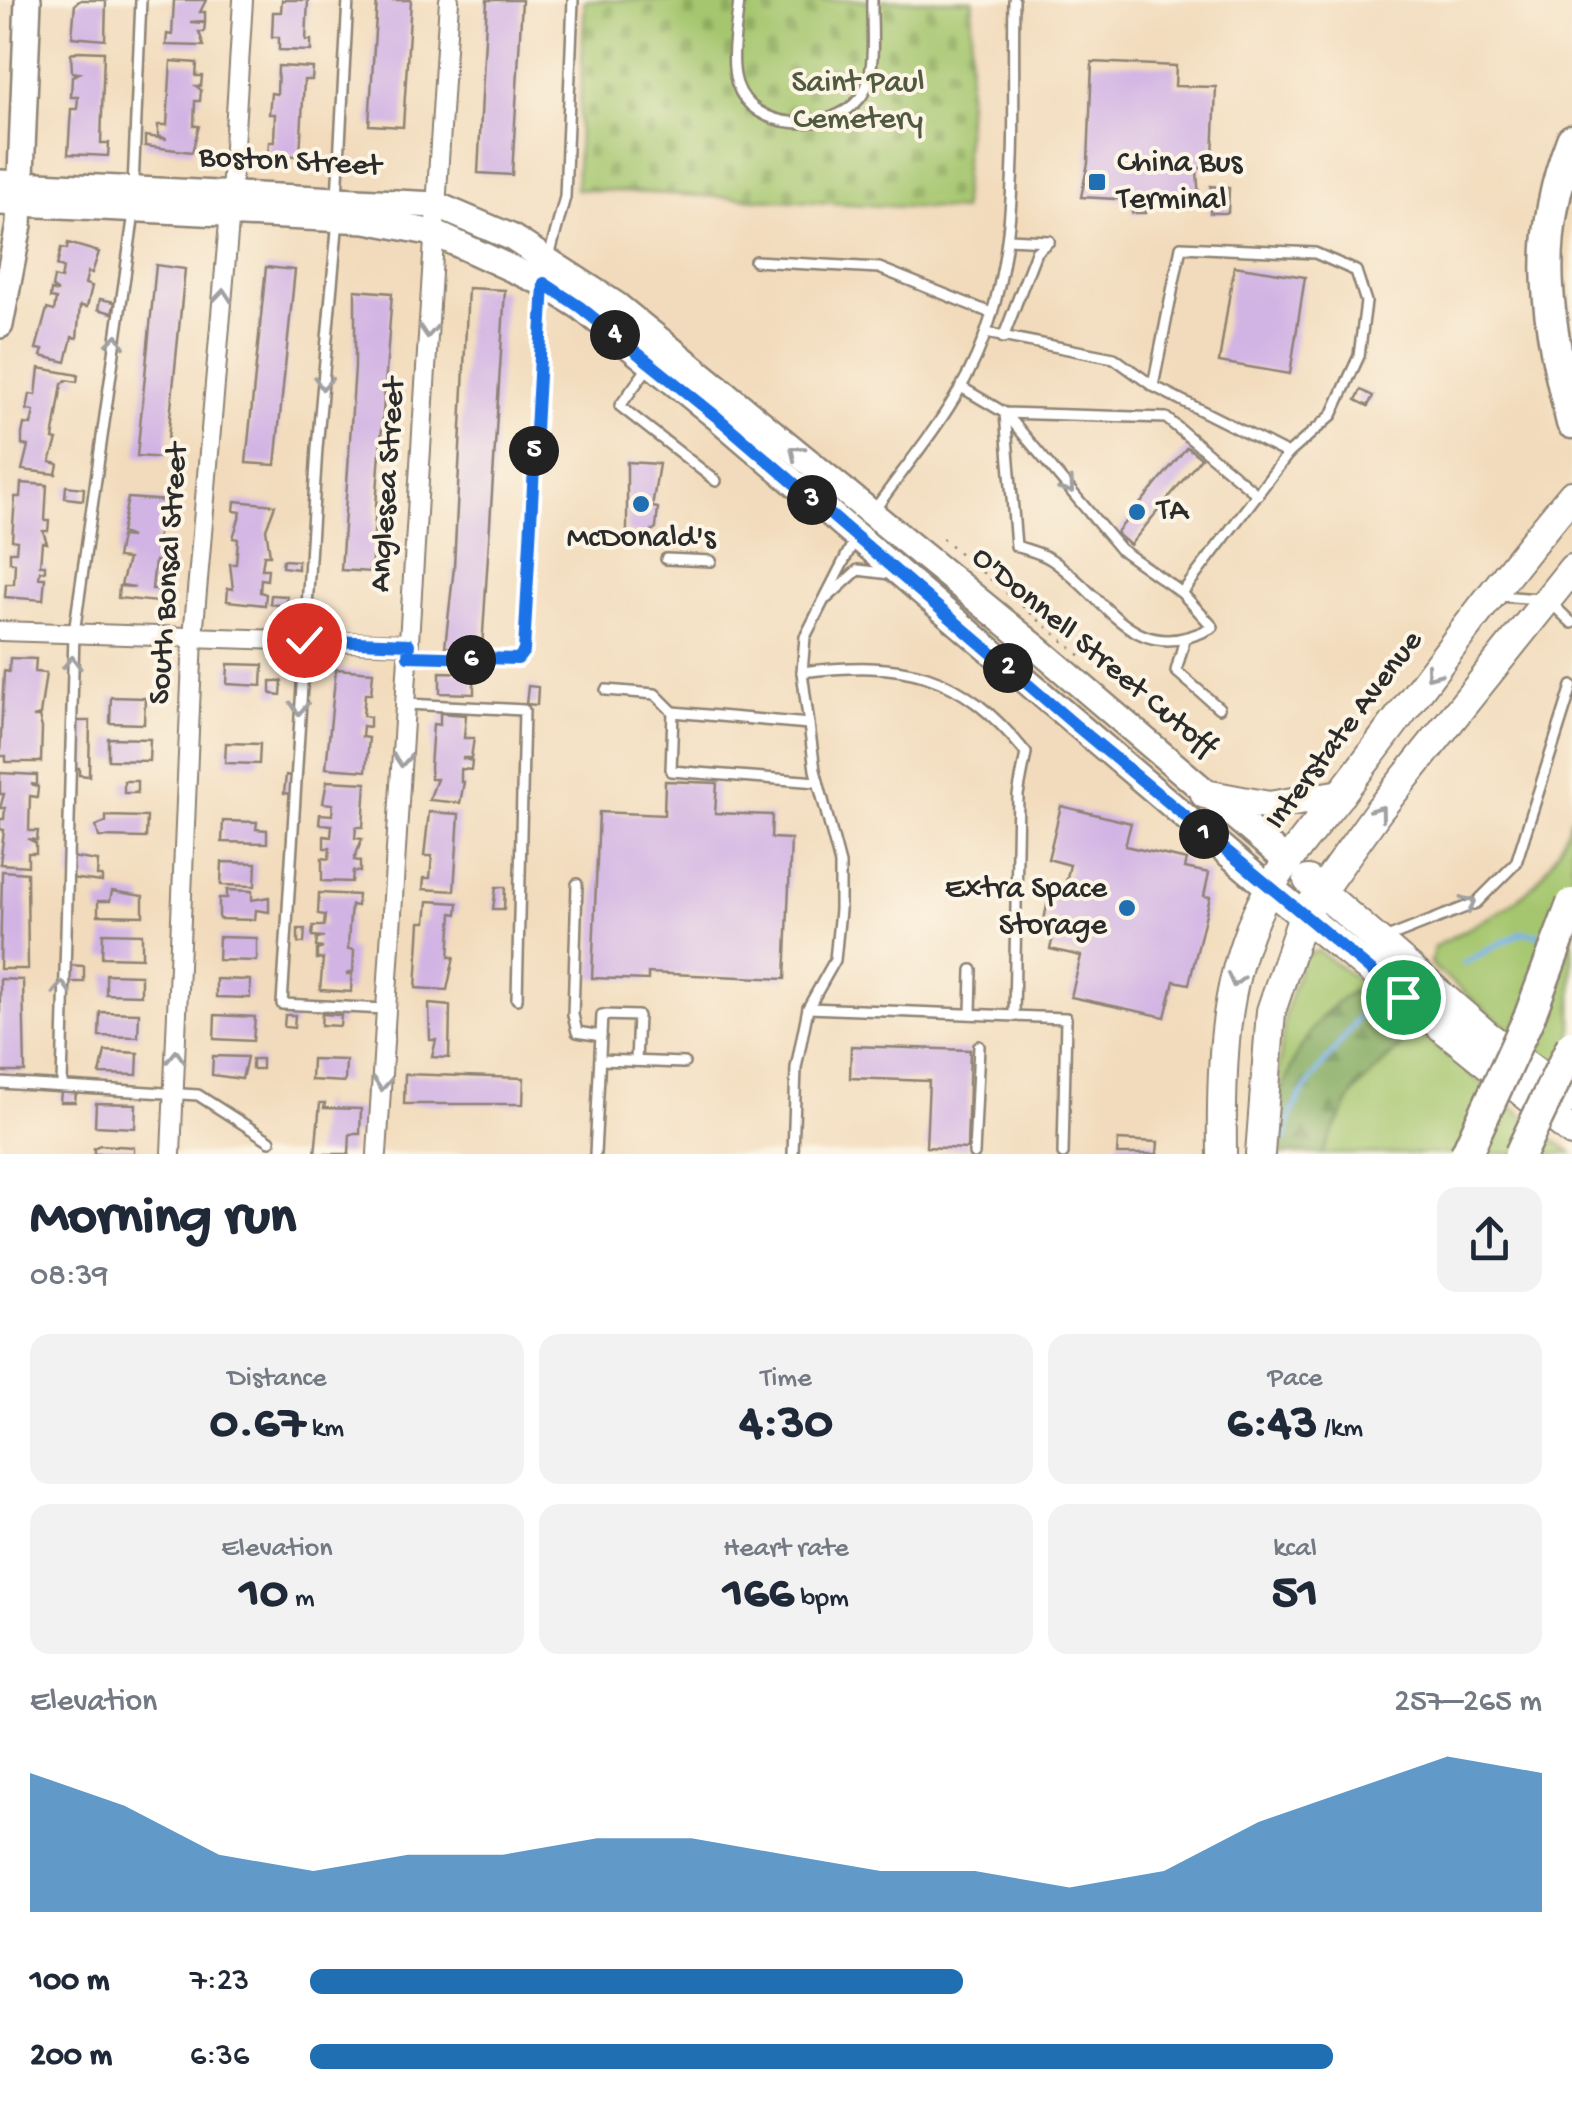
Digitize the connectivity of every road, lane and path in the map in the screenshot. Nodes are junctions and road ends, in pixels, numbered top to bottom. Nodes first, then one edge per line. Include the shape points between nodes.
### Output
1 (28, 0) edge
2 (141, 0) edge
3 (243, 0) edge
4 (348, 0) edge
5 (449, 0) edge
6 (574, 0) edge
7 (739, 0) edge
8 (872, 0) edge
9 (1014, 0) edge
10 (1572, 140) edge
11 (10, 193) edge
12 (134, 198) junction
13 (230, 202) junction
14 (436, 204) junction
15 (338, 207) junction
16 (434, 233) junction
17 (1008, 238) junction
18 (1547, 240) junction
19 (755, 261) dead end
20 (553, 275) junction
21 (990, 313) junction
22 (0, 326) edge
23 (1572, 330) edge
24 (986, 333) junction
25 (1003, 338) junction
26 (651, 364) junction
27 (1152, 386) junction
28 (961, 387) junction
29 (1005, 413) junction
30 (1572, 423) edge
31 (1288, 454) junction
32 (716, 481) dead end
33 (1258, 495) junction
34 (1572, 496) edge
35 (872, 513) junction
36 (855, 537) junction
37 (666, 559) dead end
38 (711, 561) dead end
39 (1572, 569) edge
40 (899, 576) junction
41 (1182, 593) junction
42 (1490, 595) junction
43 (1548, 600) junction
44 (821, 603) junction
45 (1572, 623) edge
46 (0, 631) edge
47 (74, 633) junction
48 (193, 637) junction
49 (304, 640) junction
50 (1184, 642) junction
51 (409, 650) junction
52 (802, 672) junction
53 (1572, 686) edge
54 (606, 690) dead end
55 (405, 704) junction
56 (1220, 708) dead end
57 (673, 712) junction
58 (809, 724) junction
59 (818, 782) junction
60 (1205, 794) junction
61 (1341, 794) junction
62 (1288, 863) junction
63 (577, 884) dead end
64 (1270, 889) junction
65 (1321, 891) junction
66 (1572, 904) edge
67 (1304, 916) junction
68 (1380, 941) junction
69 (972, 970) dead end
70 (517, 999) dead end
71 (808, 1008) junction
72 (386, 1010) junction
73 (971, 1014) junction
74 (1014, 1016) junction
75 (601, 1036) junction
76 (1572, 1045) edge
77 (979, 1046) dead end
78 (600, 1060) junction
79 (636, 1061) junction
80 (684, 1063) dead end
81 (0, 1082) edge
82 (62, 1086) junction
83 (174, 1091) junction
84 (1572, 1099) edge
85 (1572, 1132) edge
86 (270, 1141) dead end
87 (172, 1154) edge
88 (377, 1154) edge
89 (595, 1154) edge
90 (793, 1154) edge
91 (974, 1154) edge
92 (1064, 1154) edge
93 (1222, 1154) edge
94 (1260, 1154) edge
95 (1466, 1154) edge
96 (1520, 1154) edge

1 - 11 main road
2 - 12 lane
3 - 13 street, South Bonsal Street
4 - 15 lane
5 - 14 street, Anglesea Street
6 - 20 lane
7 - 8 lane via 734,70 742,96 785,123 804,123 831,118 862,97
9 - 17 lane
10 - 18 highway
11 - 12 main road, Boston Street
11 - 22 main road
12 - 13 main road, Boston Street
47 -> 12 lane
13 - 15 main road, Boston Street
48 -> 13 street, South Bonsal Street
14 - 15 main road, Boston Street
14 - 16 street, Anglesea Street
14 - 20 main road, Boston Street via 476,218
15 - 16 main road, Boston Street
15 -> 49 lane
16 - 20 main road, Boston Street
16 -> 51 street, Anglesea Street
17 - 21 lane
17 - 25 lane via 1048,242 1036,252
18 - 23 highway
18 - 30 highway via 1546,306
19 - 21 lane via 878,268
20 - 26 main road, O'Donnell Street Cutoff
35 -> 20 main road, O'Donnell Street Cutoff via 616,305
20 - 51 lane via 524,651 518,659 492,661
21 - 24 lane
24 - 25 lane
24 - 28 lane
25 - 27 lane via 1114,358
26 - 32 lane via 620,406
26 - 36 main road, O'Donnell Street Cutoff
27 - 31 lane
27 - 31 lane via 1181,247 1316,253 1356,271 1366,302 1359,356 1332,415
28 - 29 lane
28 - 35 lane
29 - 33 lane via 1166,418
29 -> 41 lane via 1120,549
29 - 50 lane via 1016,546 1050,558 1138,635
31 - 33 lane
33 - 41 lane
34 - 42 main road, Interstate Avenue
35 - 36 lane
35 - 60 main road, O'Donnell Street Cutoff
36 - 40 main road, O'Donnell Street Cutoff
36 - 44 lane
37 - 38 lane
39 - 43 main road
40 - 44 lane via 858,570
40 - 64 main road, O'Donnell Street Cutoff
41 - 50 lane via 1213,627
42 - 43 lane
42 -> 61 main road, Interstate Avenue
43 - 45 lane
65 -> 43 main road
44 - 52 lane via 805,638
46 - 47 street
47 - 48 street
82 -> 47 lane
48 - 49 street
83 -> 48 street, South Bonsal Street
49 - 51 street
49 -> 72 lane via 282,1004
50 - 56 lane via 1176,671
51 - 55 street, Anglesea Street
52 - 58 lane
52 - 74 lane via 868,664 929,676 975,701 1026,753 1018,795
68 -> 53 lane via 1476,902 1516,862
54 - 57 lane via 655,694
55 - 70 lane via 524,710
55 -> 72 street, Anglesea Street
57 - 58 lane
57 - 59 lane via 671,771
58 - 59 lane
59 - 71 lane via 840,864 840,910 835,960
60 - 61 main road via 1269,806
60 - 62 main road, O'Donnell Street Cutoff
61 - 62 main road, Interstate Avenue
62 - 64 main road, Interstate Avenue
62 - 65 main road, O'Donnell Street Cutoff
63 - 75 lane via 574,1015 577,1032
64 - 67 main road, O'Donnell Street Cutoff
64 -> 93 main road, Interstate Avenue via 1230,1001 1221,1074
65 - 67 main road
65 - 68 main road, O'Donnell Street Cutoff
66 - 95 highway, bridge via 1530,1016
67 - 85 main road, O'Donnell Street Cutoff
67 - 94 main road via 1270,1012
68 - 84 main road, O'Donnell Street Cutoff
69 - 73 lane
71 - 73 lane
71 - 90 lane via 796,1068
72 -> 88 street, Anglesea Street
73 - 74 lane
74 - 92 lane via 1066,1018
75 - 78 lane
75 - 79 lane via 602,1015 638,1016
76 - 96 highway, bridge
77 - 91 lane
78 - 79 lane
78 - 89 lane
79 - 80 lane
81 - 82 lane
82 - 83 lane
83 - 86 lane via 198,1095
83 - 87 street, South Bonsal Street

